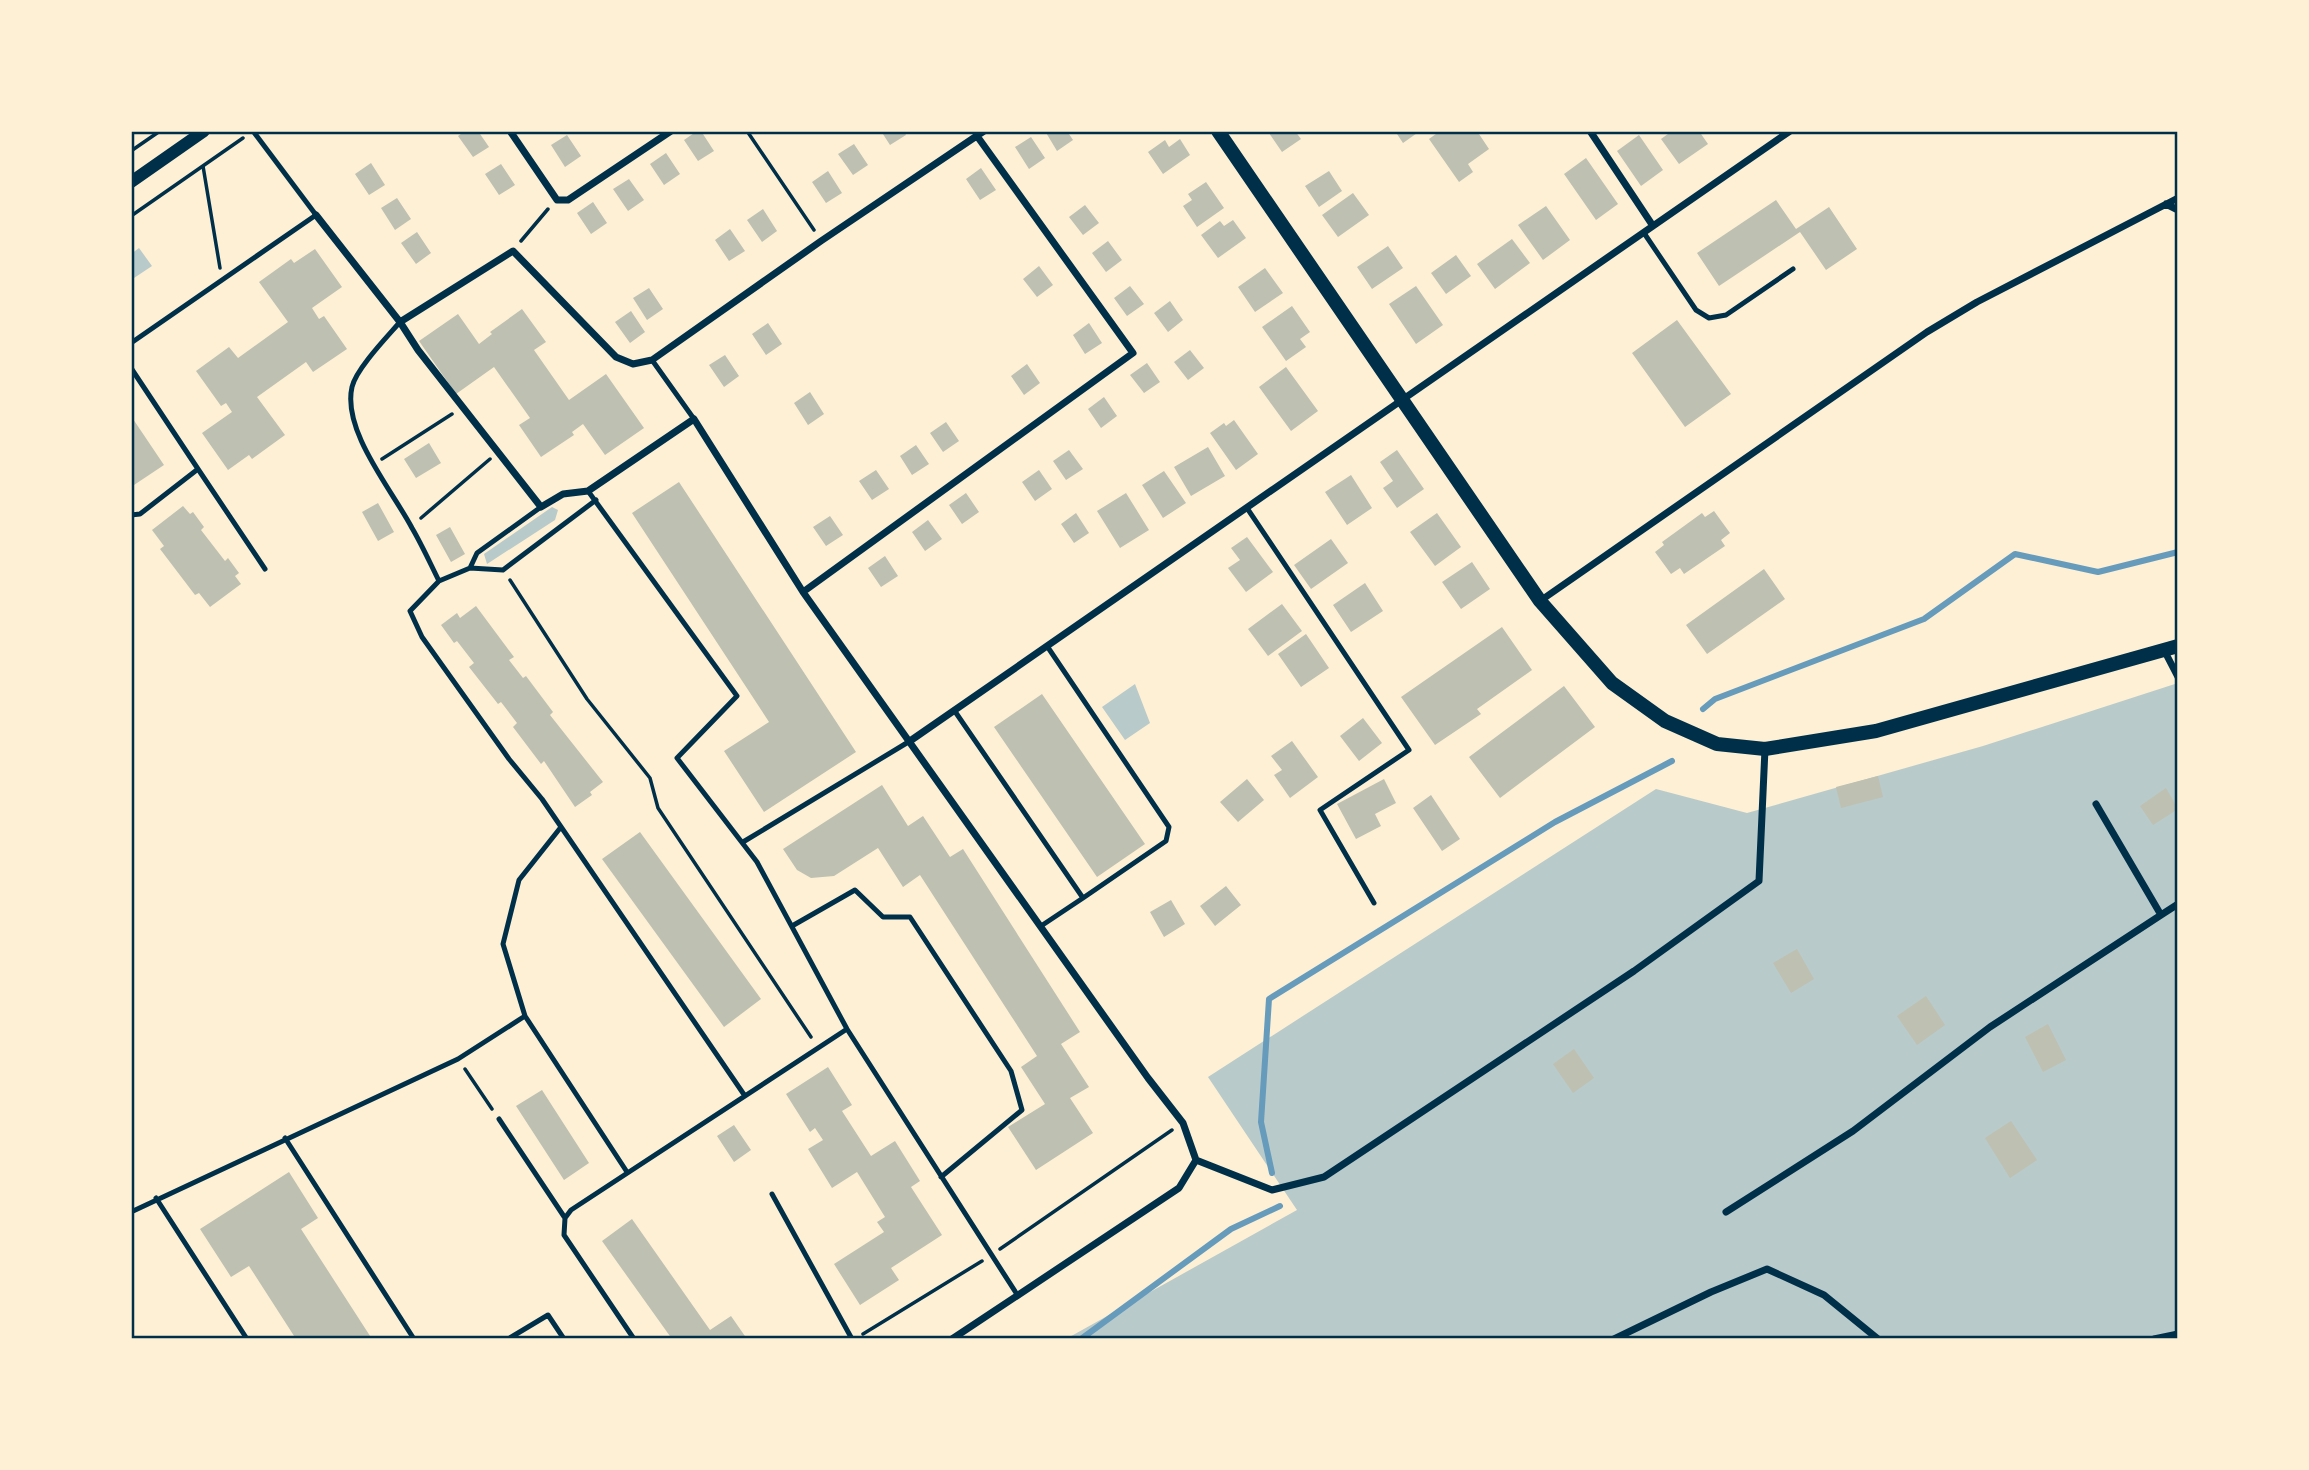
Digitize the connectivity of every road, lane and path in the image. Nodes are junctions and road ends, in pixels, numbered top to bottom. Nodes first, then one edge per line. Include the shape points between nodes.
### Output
1 (160, 131) edge
2 (204, 131) edge
3 (253, 131) edge
4 (510, 131) edge
5 (671, 131) edge
6 (747, 131) edge
7 (1219, 131) edge
8 (1590, 131) edge
9 (1790, 131) edge
10 (980, 134) edge
11 (131, 151) edge
12 (203, 166) junction
13 (131, 182) edge
14 (2178, 198) edge
15 (556, 200) junction
16 (2166, 204) junction
17 (2178, 210) edge
18 (316, 215) junction
19 (131, 216) edge
20 (1653, 226) junction
21 (1644, 233) junction
22 (821, 241) junction
23 (513, 251) junction
24 (1793, 269) dead end
25 (223, 280) junction
26 (400, 322) junction
27 (131, 343) edge
28 (652, 360) junction
29 (131, 368) edge
30 (1403, 400) junction
31 (463, 407) junction
32 (694, 419) junction
33 (498, 453) junction
34 (374, 464) junction
35 (198, 469) junction
36 (588, 491) junction
37 (596, 500) junction
38 (541, 507) junction
39 (1247, 508) junction
40 (131, 515) edge
41 (412, 526) junction
42 (470, 568) junction
43 (265, 569) dead end
44 (503, 570) junction
45 (439, 581) junction
46 (803, 592) junction
47 (1539, 601) junction
48 (1047, 646) junction
49 (2171, 648) edge
50 (2178, 677) edge
51 (954, 710) junction
52 (910, 741) junction
53 (1765, 749) junction
54 (2096, 804) dead end
55 (561, 827) junction
56 (743, 842) junction
57 (1083, 898) junction
58 (1374, 903) dead end
59 (2178, 904) edge
60 (2161, 915) junction
61 (792, 926) junction
62 (1041, 926) junction
63 (525, 1016) junction
64 (847, 1029) junction
65 (818, 1048) junction
66 (458, 1059) junction
67 (745, 1096) junction
68 (499, 1119) joint
69 (1183, 1123) junction
70 (285, 1138) junction
71 (1196, 1160) junction
72 (627, 1172) junction
73 (941, 1178) junction
74 (772, 1194) dead end
75 (156, 1198) junction
76 (131, 1212) edge
77 (1726, 1212) dead end
78 (565, 1218) junction
79 (990, 1256) junction
80 (1018, 1296) junction
81 (2178, 1334) edge
82 (247, 1339) edge
83 (414, 1339) edge
84 (508, 1339) edge
85 (564, 1339) edge
86 (634, 1339) edge
87 (853, 1339) edge
88 (952, 1339) edge
89 (1614, 1339) edge
90 (1878, 1339) edge
91 (2154, 1339) edge

1 - 11 path
2 - 13 street
3 - 12 path
3 - 18 lane
4 - 15 street
5 - 15 street via 587,190 568,200
6 - 22 path
7 - 30 main road
8 - 20 street
9 - 20 street
10 - 22 street
10 - 46 street via 1133,353
12 - 19 path
12 - 25 path
14 - 16 street
15 - 23 path
16 - 17 street
16 - 47 street via 1927,332
18 - 25 lane
18 - 26 street
20 - 21 street
21 - 24 lane via 1696,310 1709,318 1726,315
21 - 30 street
22 - 28 street
23 - 26 street
23 - 28 street via 616,357 633,364
25 - 27 lane
26 - 31 street
26 - 34 lane via 352,386 352,421
28 - 32 lane
29 - 35 lane
30 - 39 street
30 - 47 main road
31 - 33 street
31 - 34 path
32 - 36 street
32 - 46 street
33 - 38 street
33 - 41 path
34 - 41 lane
35 - 40 lane via 140,514
35 - 43 lane
36 - 37 lane
36 - 38 street via 563,494
37 - 44 lane
37 - 56 lane via 737,696 677,758
38 - 42 lane via 477,553
39 - 48 street
39 - 58 lane via 1409,750 1320,810
41 - 45 lane
42 - 44 lane
42 - 45 lane
44 - 65 path via 587,699 650,778 658,808
45 - 55 lane via 410,611 422,637
46 - 52 street
47 - 53 main road via 1612,683 1665,721 1717,744
48 - 51 street
48 - 57 lane via 1169,827 1166,841
49 - 50 street
49 - 53 main road via 1876,731
51 - 52 street
51 - 57 lane
52 - 56 lane
52 - 62 street
53 - 71 street via 1759,881 1634,971 1324,1177 1272,1189
54 - 60 street
55 - 63 lane via 519,880 503,944
55 - 67 lane
56 - 61 lane
57 - 62 lane
59 - 60 street
60 - 77 street via 1990,1027 1853,1131
61 - 64 lane
61 - 73 lane via 855,890 883,917 910,916 1011,1071 1023,1110
62 - 69 street
63 - 66 lane
63 - 72 lane
64 - 65 lane
64 - 73 lane
65 - 67 lane
66 - 68 path
66 - 70 lane
67 - 72 lane
68 - 78 lane
69 - 71 street
69 - 79 path
70 - 75 lane
70 - 83 lane
71 - 80 street via 1179,1188
72 - 78 lane
73 - 79 lane
74 - 87 lane
75 - 76 lane
75 - 82 lane
78 - 86 lane via 564,1235
79 - 80 lane
79 - 87 path
80 - 88 street
81 - 91 street
84 - 85 lane via 548,1315
89 - 90 street via 1767,1269 1824,1295

